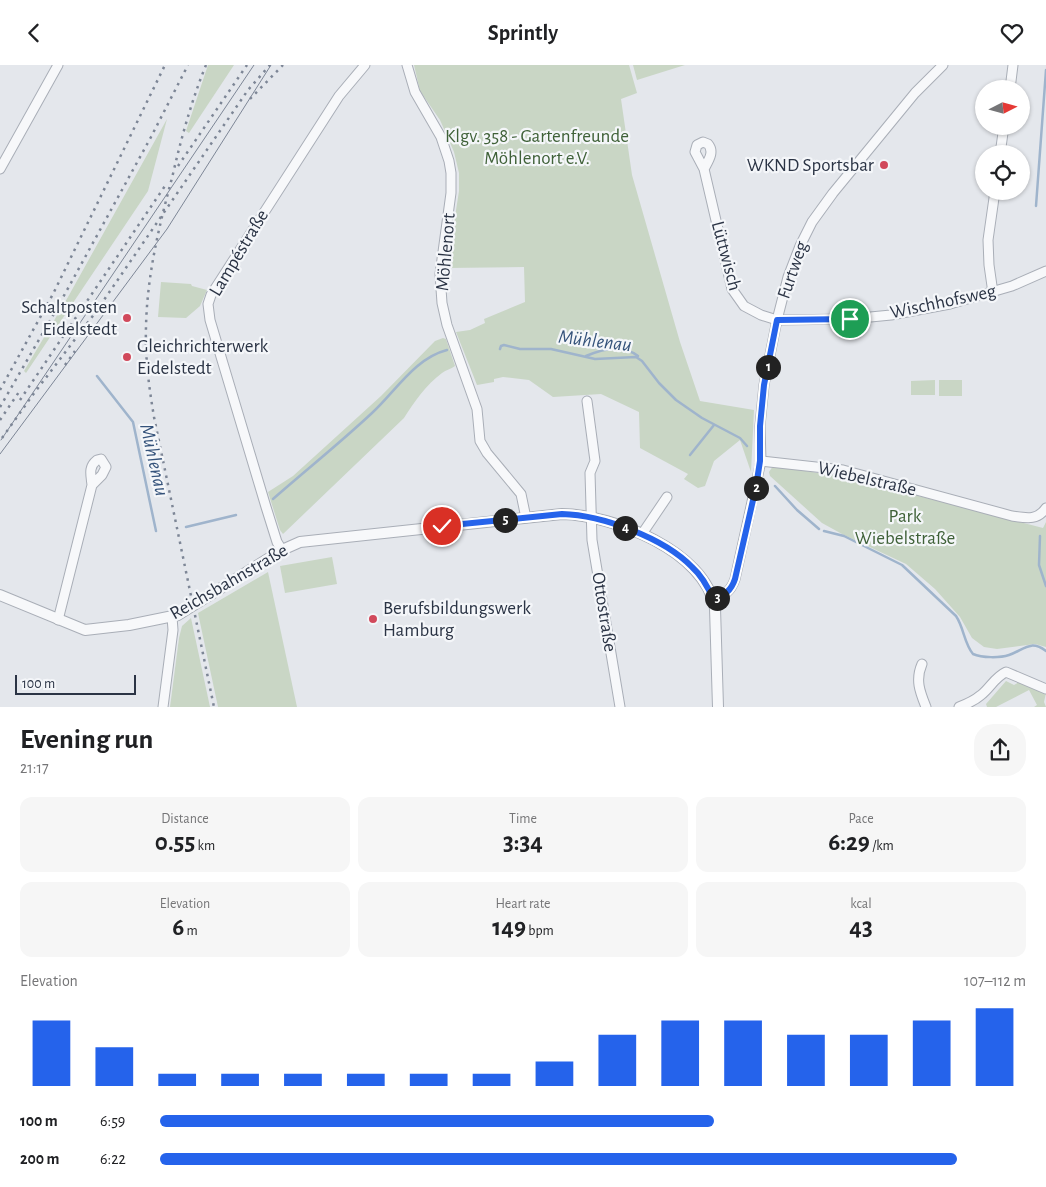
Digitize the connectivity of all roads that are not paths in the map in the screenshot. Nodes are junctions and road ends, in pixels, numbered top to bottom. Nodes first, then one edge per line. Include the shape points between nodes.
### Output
1 (58, 65) edge
2 (365, 65) edge
3 (407, 65) edge
4 (943, 65) edge
5 (1013, 65) edge
6 (1011, 80) edge
7 (0, 169) edge
8 (704, 169) dead end
9 (994, 200) edge
10 (1046, 271) edge
11 (993, 293) junction
12 (777, 320) junction
13 (587, 401) dead end
14 (760, 461) junction
15 (92, 485) dead end
16 (667, 497) dead end
17 (1046, 508) edge
18 (591, 517) junction
19 (526, 518) junction
20 (642, 534) junction
21 (282, 550) junction
22 (0, 595) edge
23 (713, 599) junction
24 (172, 617) junction
25 (58, 620) junction
26 (922, 664) dead end
27 (1046, 689) edge
28 (971, 705) edge
29 (163, 707) edge
30 (620, 707) edge
31 (718, 707) edge
32 (926, 707) edge
33 (959, 707) edge

1 - 7 street
2 - 21 street, Lampéstraße via 339,96 208,304 266,507
3 - 19 street, Möhlenort via 415,92 441,137 451,173 440,274 447,325 477,409 483,446 521,494
4 - 12 street, Furtweg via 915,93 812,222 793,263
5 - 6 street
8 - 12 street, Lüttwisch via 732,289 744,306
9 - 11 street via 988,246
10 - 11 street, Wischhofsweg
11 - 12 street, Wischhofsweg via 891,315
12 - 14 street, Furtweg via 764,385
13 - 18 street, Ottostraße via 595,461 590,473
14 - 17 street, Wiebelstraße via 843,469 1012,516 1038,517
14 - 23 street, Furtweg via 732,588
15 - 25 street
16 - 20 street
18 - 19 street, Reichsbahnstraße via 562,514
18 - 20 street, Reichsbahnstraße
18 - 30 street, Ottostraße
19 - 21 street, Reichsbahnstraße via 300,542
20 - 23 street, Reichsbahnstraße via 692,566
21 - 24 street, Reichsbahnstraße
22 - 25 street, Reichsbahnstraße
23 - 31 street, Reichsbahnstraße
24 - 25 street, Reichsbahnstraße via 90,631
24 - 29 street
26 - 32 street via 918,684
27 - 28 street via 1006,673
28 - 33 street

